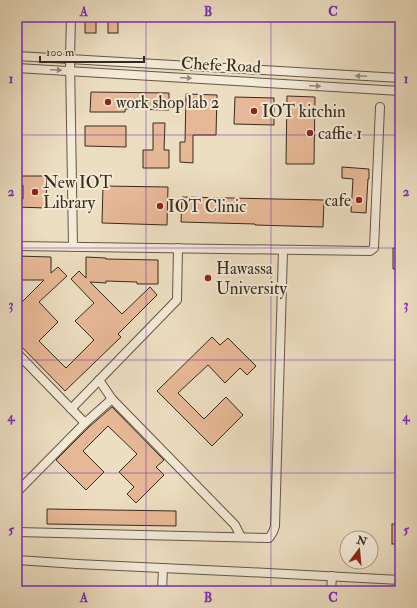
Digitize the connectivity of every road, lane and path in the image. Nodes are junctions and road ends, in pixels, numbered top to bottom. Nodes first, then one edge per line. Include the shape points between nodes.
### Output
1 (71, 17) edge
2 (17, 56) edge
3 (70, 59) junction
4 (17, 68) edge
5 (70, 71) junction
6 (400, 78) edge
7 (400, 91) edge
8 (380, 107) dead end
9 (17, 246) edge
10 (73, 247) junction
11 (178, 248) junction
12 (283, 250) junction
13 (17, 353) edge
14 (98, 380) junction
15 (112, 399) junction
16 (71, 409) junction
17 (85, 424) junction
18 (17, 492) edge
19 (17, 532) edge
20 (241, 537) junction
21 (17, 560) edge
22 (163, 568) junction
23 (332, 576) junction
24 (400, 580) edge
25 (162, 591) edge
26 (331, 591) edge

1 - 3 street
2 - 3 street, Chefe Road
3 - 5 street
6 -> 3 street, Chefe Road
4 -> 5 street, Chefe Road
5 -> 7 street, Chefe Road
5 - 10 street
8 - 12 street via 374,248 370,251
9 - 10 street
10 - 11 street
11 - 12 street
11 - 14 street via 177,300
12 - 20 street via 275,526 269,538
13 - 16 street
14 - 15 street
14 - 16 street
15 - 17 street
15 - 20 street via 236,526
16 - 17 street
17 - 18 street
19 - 20 street
21 - 22 street
22 - 23 street
22 - 25 street
23 - 24 street
23 - 26 street

